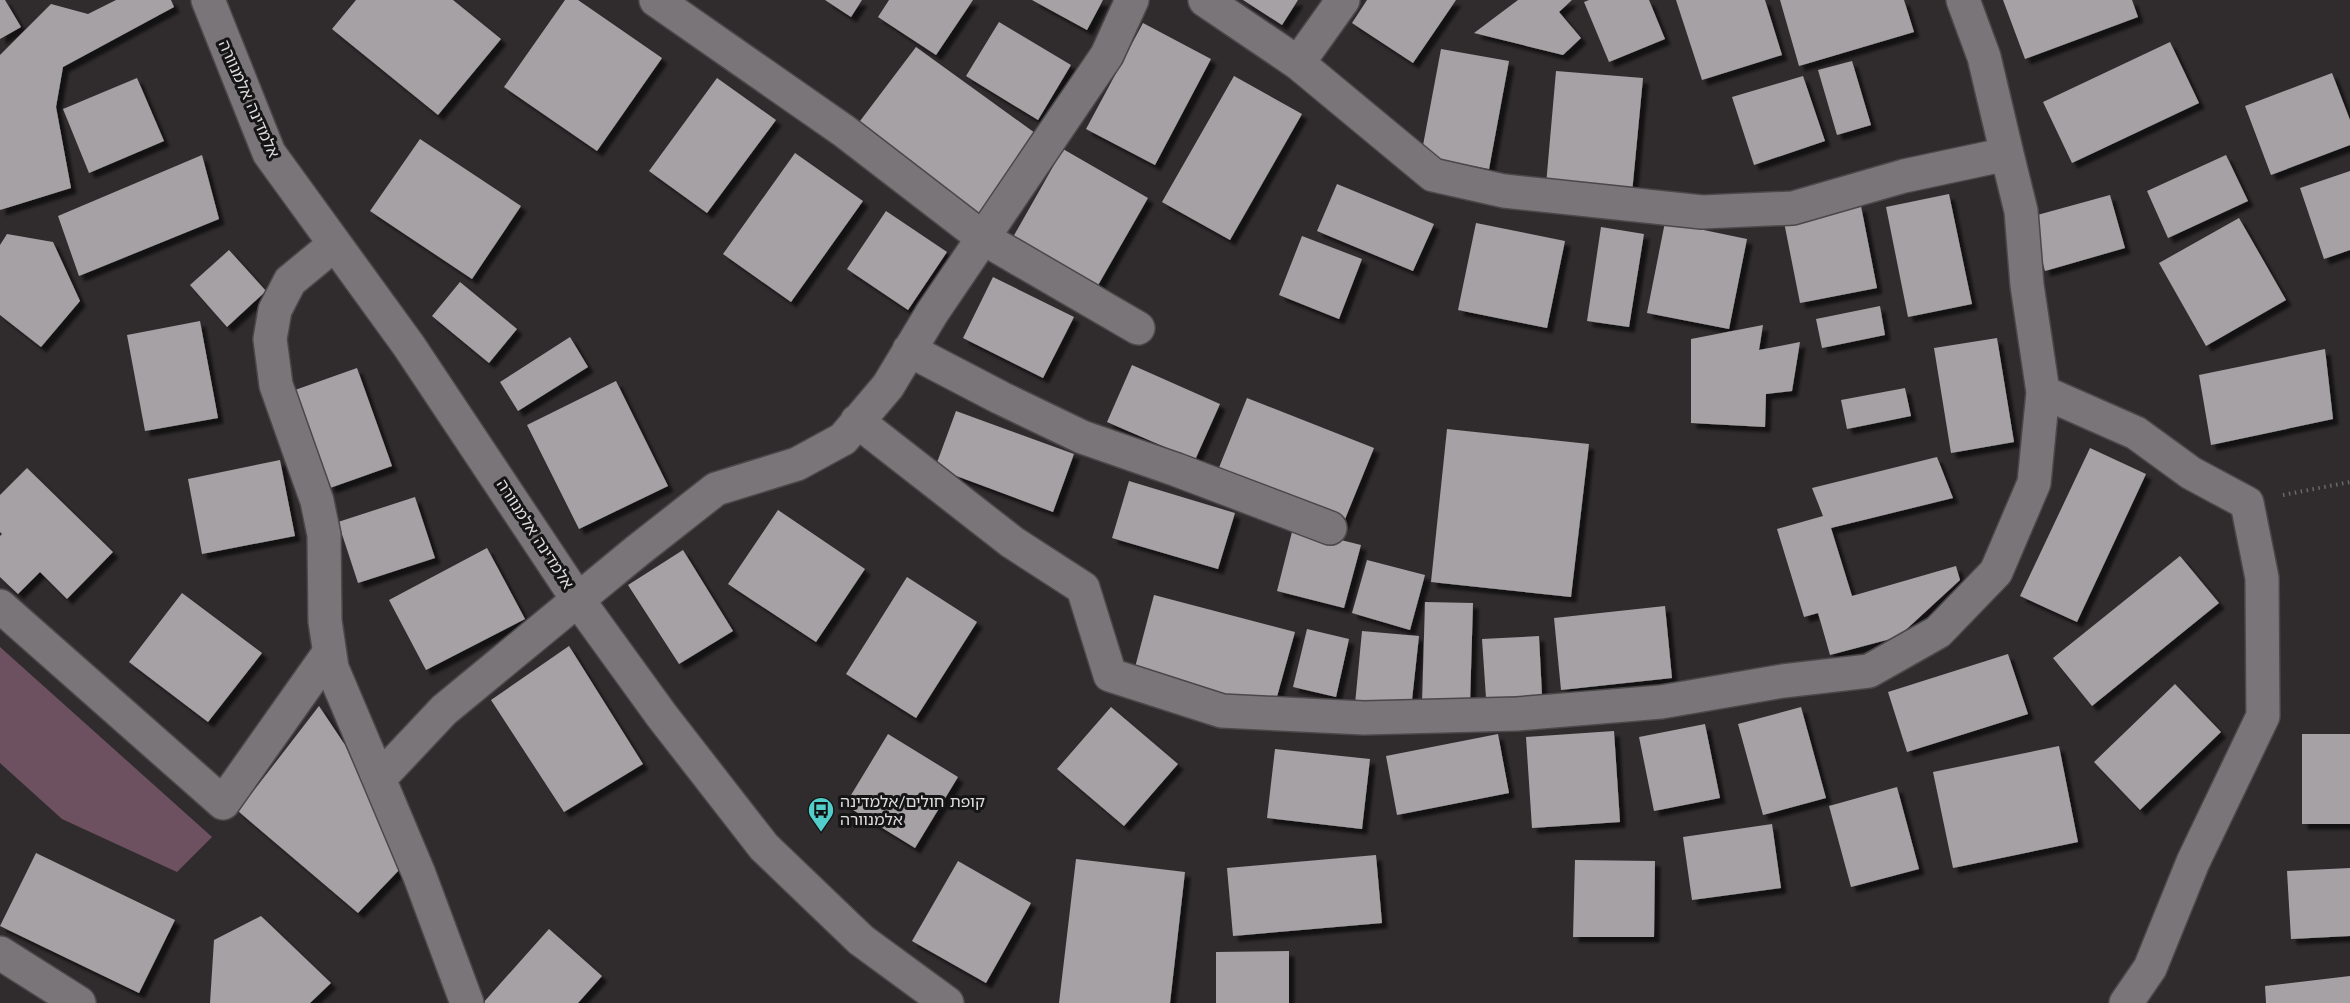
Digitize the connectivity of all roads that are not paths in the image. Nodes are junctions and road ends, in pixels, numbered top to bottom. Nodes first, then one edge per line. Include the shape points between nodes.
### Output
1 (208, 0) edge
2 (656, 0) edge
3 (1132, 0) edge
4 (1205, 0) edge
5 (1343, 0) edge
6 (1964, 0) edge
7 (1298, 63) junction
8 (2007, 154) junction
9 (982, 237) junction
10 (334, 244) junction
11 (1138, 328) dead end
12 (909, 350) junction
13 (2043, 392) junction
14 (857, 421) junction
15 (1330, 528) dead end
16 (578, 600) junction
17 (0, 606) edge
18 (329, 653) junction
19 (379, 779) junction
20 (0, 952) edge
21 (79, 1003) edge
22 (467, 1003) edge
23 (947, 1003) edge
24 (2126, 1003) edge

1 - 10 street, אלמדינה אלמנוורה via 269,153
2 - 9 street via 844,131
3 - 9 street via 1107,55
4 - 7 street
5 - 7 street
6 - 8 street via 1984,57
7 - 8 street via 1433,175 1504,191 1702,212 1793,208 1904,176
8 - 13 street via 2020,211
9 - 11 street
9 - 12 street
10 - 16 street, אלמדינה אלמנוורה via 415,356
10 - 18 street via 290,281 275,310 270,339 276,385 317,501 324,535
12 - 14 street via 888,386
12 - 15 street via 1082,437
13 - 14 street via 2034,483 1996,572 1938,632 1869,671 1661,702 1517,714 1352,717 1221,711 1110,675 1083,588 1012,542
13 - 24 street via 2136,433 2192,473 2247,502 2262,578 2263,716 2193,862 2150,968
14 - 16 street via 843,439 797,464 716,489
16 - 19 street via 444,710
16 - 23 street, אלמדינה אלמנוורה via 764,847 861,940
17 - 18 street via 223,803
18 - 19 street
19 - 22 street
20 - 21 street

